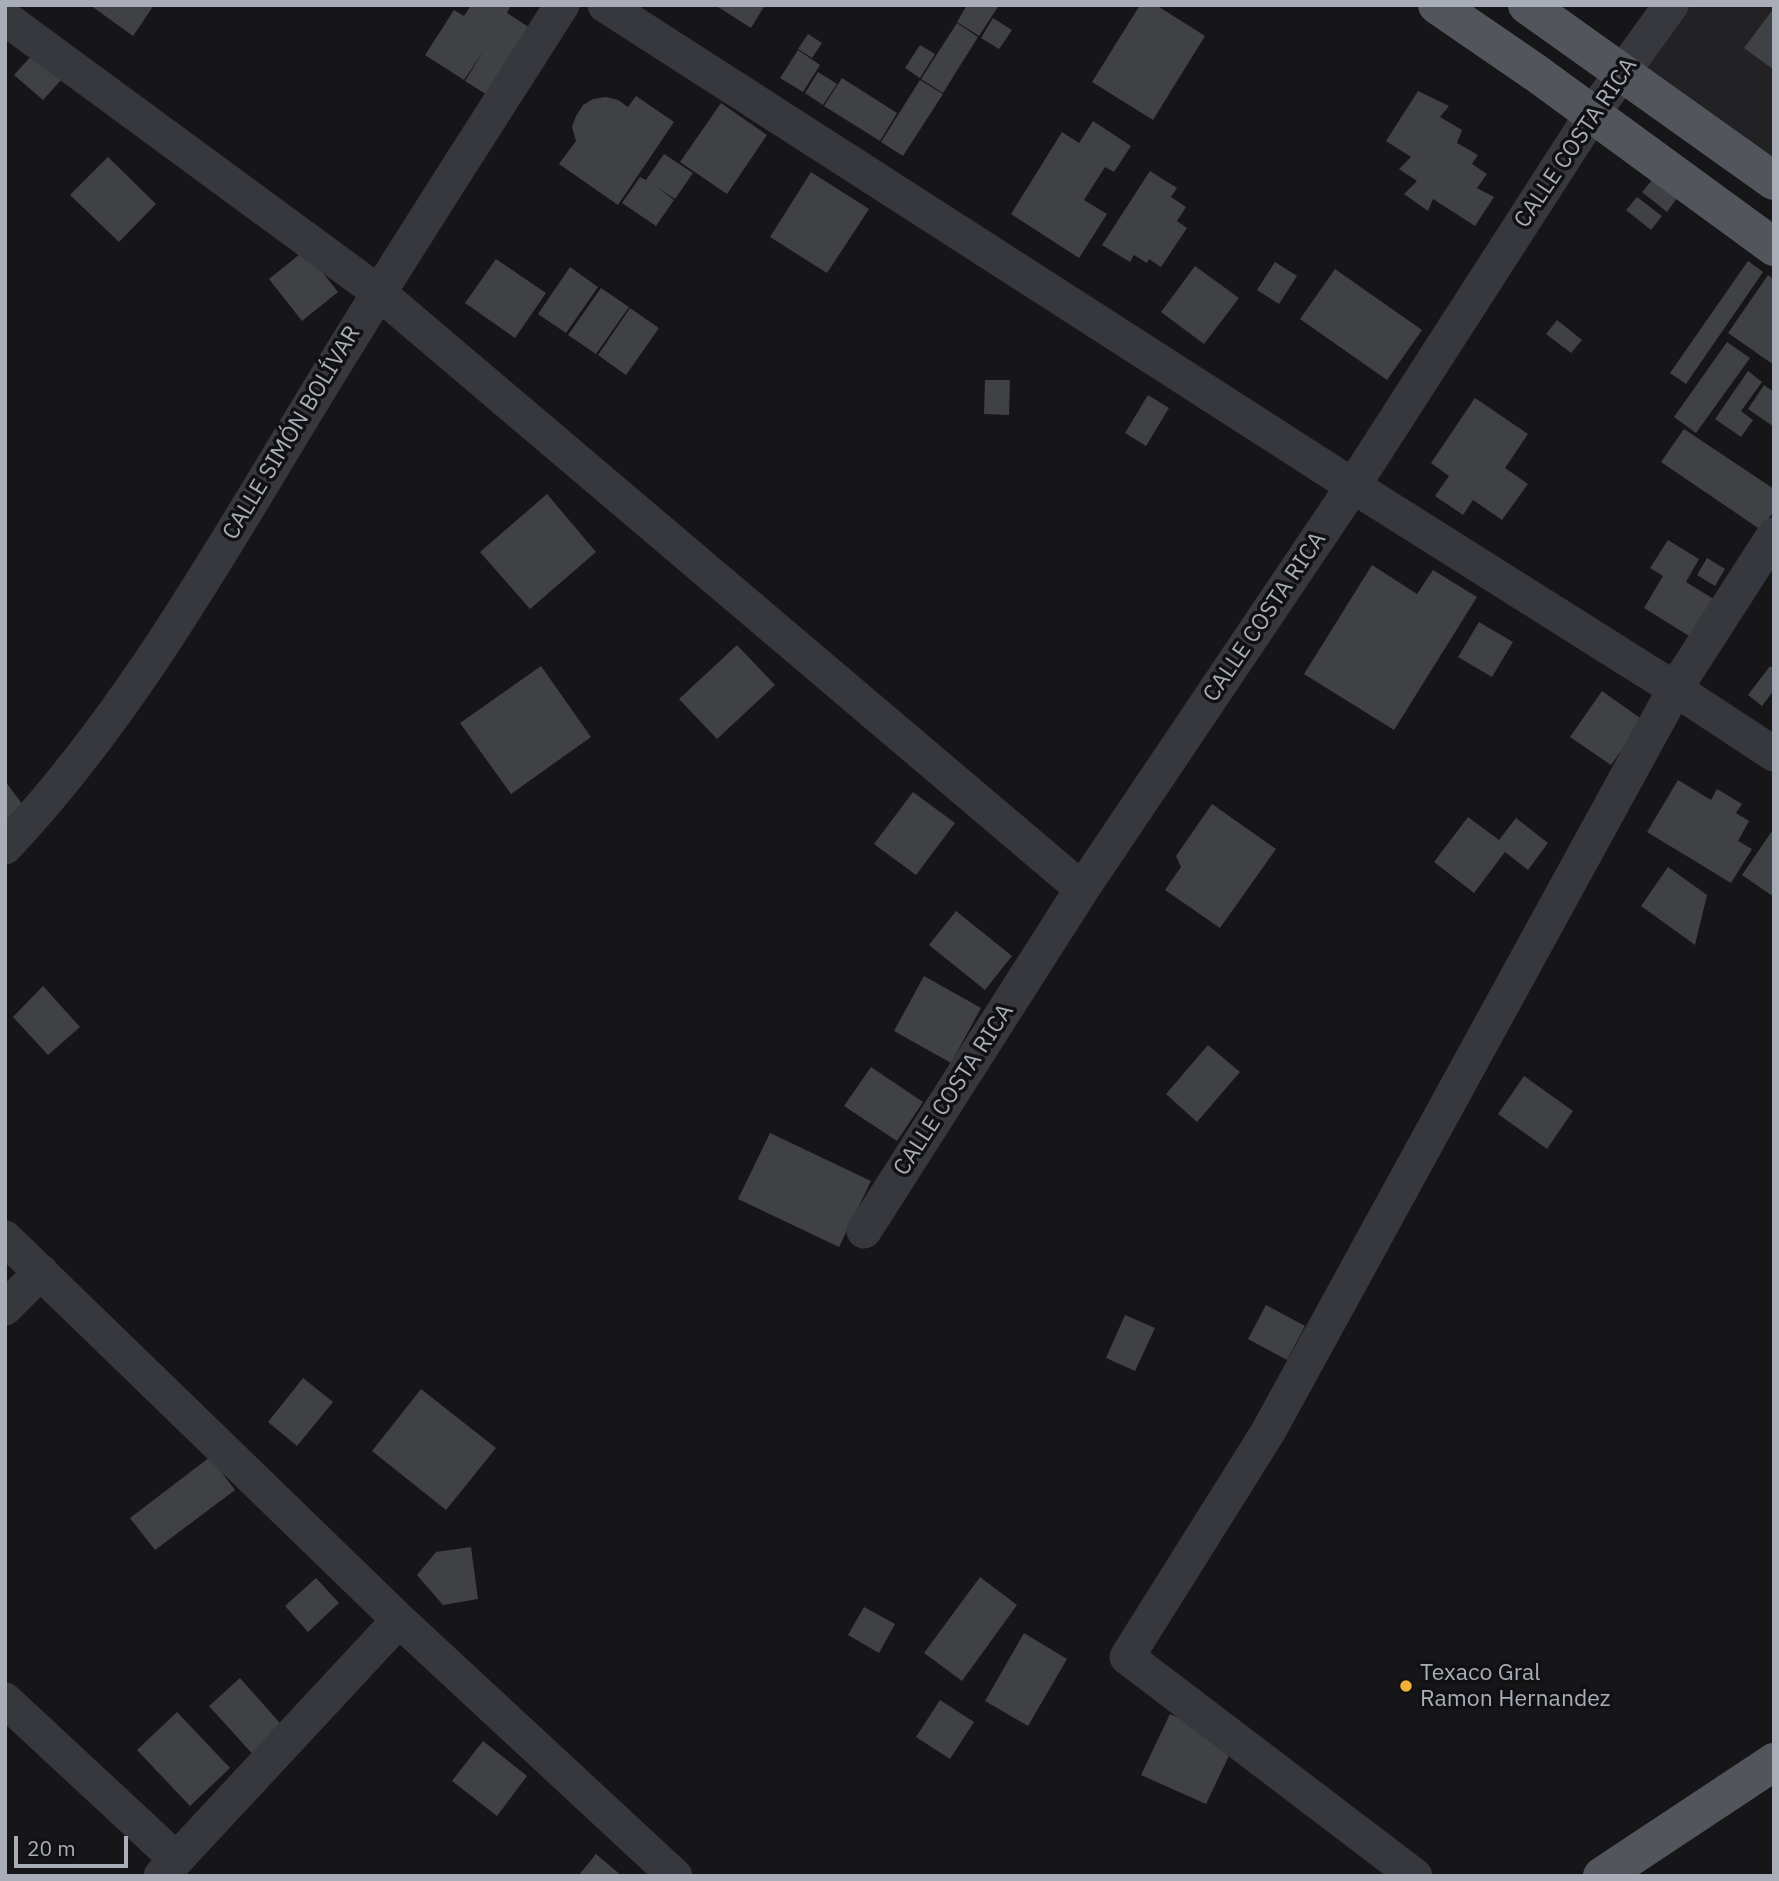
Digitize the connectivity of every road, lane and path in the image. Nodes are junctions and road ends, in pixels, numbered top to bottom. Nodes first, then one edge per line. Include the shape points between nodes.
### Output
1 (562, 5) edge
2 (605, 5) edge
3 (1437, 5) edge
4 (1527, 5) edge
5 (1671, 5) edge
6 (5, 18) edge
7 (1622, 72) junction
8 (1591, 116) junction
9 (1774, 181) edge
10 (1774, 247) edge
11 (378, 292) junction
12 (1353, 486) junction
13 (1774, 535) edge
14 (1675, 689) junction
15 (1774, 754) edge
16 (5, 847) edge
17 (1082, 889) junction
18 (864, 1231) dead end
19 (5, 1238) edge
20 (41, 1272) junction
21 (5, 1308) edge
22 (399, 1620) junction
23 (5, 1700) edge
24 (1774, 1762) edge
25 (169, 1867) edge
26 (675, 1876) edge
27 (1415, 1876) edge
28 (1602, 1876) edge

1 - 11 street, CALLE SIMÓN BOLÍVAR
2 - 12 street
3 - 8 main road
4 - 7 main road
5 - 7 street, CALLE COSTA RICA
6 - 11 street
7 - 8 street, CALLE COSTA RICA
7 - 9 main road
8 - 10 main road
8 - 12 street, CALLE COSTA RICA
11 - 16 street, CALLE SIMÓN BOLÍVAR via 235,528 110,720 36,815
11 - 17 street
12 - 14 street
12 - 17 street, CALLE COSTA RICA
13 - 14 street
14 - 15 street
14 - 27 street via 1268,1432 1127,1657
17 - 18 street, CALLE COSTA RICA
19 - 20 street
20 - 21 street
20 - 22 street
22 - 25 street
22 - 26 street
23 - 25 street
24 - 28 main road

